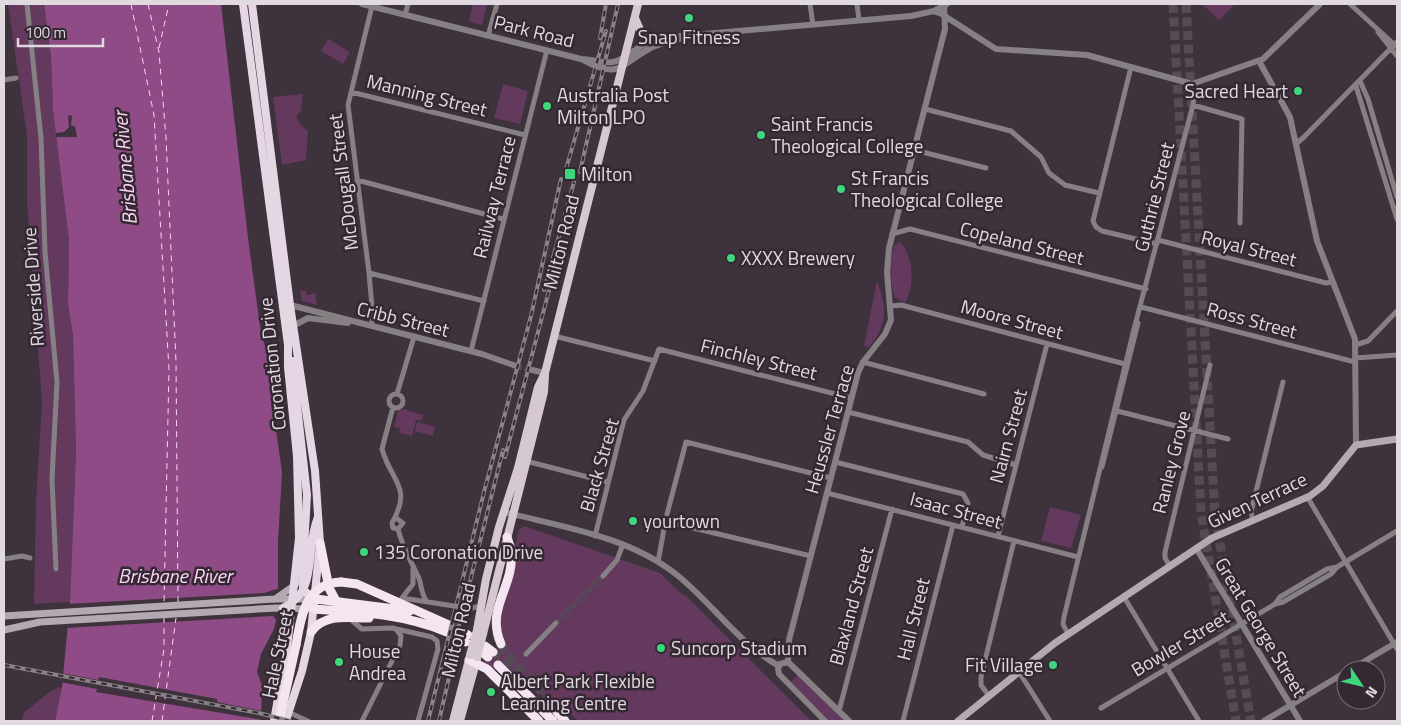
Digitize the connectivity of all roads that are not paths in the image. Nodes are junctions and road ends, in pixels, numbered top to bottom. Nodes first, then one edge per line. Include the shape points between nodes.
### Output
1 (27, 4) edge
2 (243, 4) edge
3 (252, 4) edge
4 (362, 4) edge
5 (408, 4) edge
6 (496, 4) edge
7 (638, 4) edge
8 (810, 4) edge
9 (857, 4) edge
10 (1320, 4) edge
11 (1350, 4) edge
12 (945, 5) edge
13 (372, 6) junction
14 (933, 11) junction
15 (405, 15) junction
16 (945, 17) junction
17 (635, 18) junction
18 (859, 20) junction
19 (813, 25) junction
20 (488, 36) junction
21 (686, 37) junction
22 (651, 39) junction
23 (1395, 46) edge
24 (547, 50) junction
25 (625, 56) junction
26 (1397, 56) edge
27 (581, 59) junction
28 (1259, 61) junction
29 (1131, 67) junction
30 (622, 68) junction
31 (16, 78) dead end
32 (4, 80) edge
33 (1360, 81) junction
34 (1192, 84) junction
35 (1356, 86) junction
36 (351, 92) junction
37 (1192, 105) junction
38 (925, 109) junction
39 (525, 135) junction
40 (1296, 144) junction
41 (914, 150) junction
42 (986, 168) dead end
43 (357, 180) junction
44 (1099, 194) junction
45 (1397, 197) edge
46 (503, 219) junction
47 (1397, 219) edge
48 (1240, 223) dead end
49 (892, 234) junction
50 (1158, 242) junction
51 (369, 273) junction
52 (1332, 282) junction
53 (1146, 290) junction
54 (484, 302) junction
55 (286, 304) junction
56 (892, 306) junction
57 (1141, 307) junction
58 (1397, 311) edge
59 (1138, 317) junction
60 (362, 324) junction
61 (293, 326) junction
62 (371, 326) junction
63 (554, 336) junction
64 (414, 338) junction
65 (1048, 344) junction
66 (288, 345) junction
67 (1355, 345) junction
68 (659, 349) joint
69 (471, 351) junction
70 (1397, 356) edge
71 (1355, 360) junction
72 (655, 361) junction
73 (862, 362) junction
74 (1125, 364) junction
75 (1210, 365) dead end
76 (516, 366) tunnel mouth
77 (532, 370) tunnel mouth
78 (545, 373) junction
79 (1283, 382) dead end
80 (397, 394) junction
81 (984, 394) dead end
82 (851, 398) junction
83 (393, 407) junction
84 (1117, 411) junction
85 (848, 412) junction
86 (1195, 430) junction
87 (1228, 438) dead end
88 (1397, 439) edge
89 (1356, 445) junction
90 (524, 460) junction
91 (835, 462) junction
92 (1016, 465) junction
93 (1100, 470) junction
94 (831, 478) junction
95 (607, 482) junction
96 (827, 493) junction
97 (1308, 498) junction
98 (892, 509) junction
99 (504, 512) junction
100 (513, 514) junction
101 (318, 515) junction
102 (1253, 520) junction
103 (668, 522) junction
104 (953, 525) junction
105 (962, 527) junction
106 (306, 528) junction
107 (1397, 531) edge
108 (595, 536) junction
109 (998, 536) junction
110 (507, 537) junction
111 (1014, 541) junction
112 (320, 543) junction
113 (623, 544) junction
114 (1196, 548) junction
115 (811, 556) junction
116 (1078, 557) junction
117 (30, 558) dead end
118 (4, 559) edge
119 (658, 562) junction
120 (1345, 562) junction
121 (1170, 566) junction
122 (413, 568) junction
123 (56, 569) dead end
124 (603, 576) tunnel mouth
125 (304, 590) junction
126 (373, 592) junction
127 (1124, 597) junction
128 (402, 598) junction
129 (275, 599) junction
130 (297, 600) junction
131 (426, 600) junction
132 (336, 601) junction
133 (314, 603) junction
134 (284, 606) junction
135 (454, 606) tunnel mouth
136 (481, 606) junction
137 (467, 609) tunnel mouth
138 (418, 613) junction
139 (4, 616) edge
140 (399, 617) junction
141 (349, 618) junction
142 (556, 622) tunnel mouth
143 (1242, 624) junction
144 (396, 629) junction
145 (4, 630) edge
146 (311, 632) junction
147 (414, 632) junction
148 (480, 632) junction
149 (1068, 634) junction
150 (401, 636) junction
151 (501, 644) tunnel mouth
152 (1396, 645) edge
153 (292, 647) junction
154 (526, 654) dead end
155 (480, 655) junction
156 (1368, 660) edge
157 (788, 662) junction
158 (498, 665) dead end
159 (779, 666) junction
160 (1168, 668) junction
161 (794, 669) junction
162 (1019, 672) junction
163 (784, 677) junction
164 (1336, 678) edge
165 (989, 696) junction
166 (1291, 705) junction
167 (554, 708) tunnel mouth
168 (1101, 708) dead end
169 (839, 711) junction
170 (285, 717) edge
171 (274, 721) edge
172 (308, 721) edge
173 (362, 721) edge
174 (418, 721) edge
175 (453, 721) edge
176 (460, 721) edge
177 (539, 721) edge
178 (553, 721) edge
179 (565, 721) edge
180 (825, 721) edge
181 (849, 721) edge
182 (903, 721) edge
183 (958, 721) edge
184 (1050, 721) edge
185 (1200, 721) edge
186 (1264, 721) edge
187 (1300, 721) edge

1 - 123 street, Riverside Drive via 41,138 44,252 57,382 52,478
2 - 55 highway, Coronation Drive
3 - 55 highway, Coronation Drive
4 - 13 street, Park Road
5 - 15 street
6 - 20 street
7 - 17 main road, Milton Road
8 - 19 street
9 - 18 street
10 - 28 street
11 - 23 street
12 - 14 street
12 - 16 street, Heussler Terrace
13 - 15 street, Park Road
13 - 36 street, McDougall Street
14 - 16 street
14 - 18 street
15 - 20 street, Park Road
16 - 29 street via 996,49 1087,55
16 - 38 street, Heussler Terrace via 946,29
17 - 22 main road via 642,34
17 - 25 main road, Milton Road
18 - 19 street
19 - 21 street
20 - 24 street, Park Road
21 - 22 street
21 - 30 street via 654,47
22 - 25 street, Park Road
23 - 26 street
23 - 33 street
24 - 27 street, Park Road
24 - 39 street, Railway Terrace
25 - 27 street, Park Road via 611,63
25 - 30 main road, Milton Road
27 - 30 street, Park Road via 607,70
28 - 34 street
28 - 40 street via 1290,117
29 - 34 street
29 - 44 street
30 - 63 main road, Milton Road
31 - 32 street
33 - 35 street
33 - 45 street
34 - 37 street, Guthrie Street
35 - 40 street
35 - 47 street
36 - 39 street, Manning Street
36 - 43 street, McDougall Street via 348,104
37 - 48 street via 1242,119
37 - 50 street, Guthrie Street
38 - 41 street, Heussler Terrace
38 - 44 street via 1011,131 1041,157 1049,173 1065,185
39 - 46 street, Railway Terrace
40 - 52 street via 1317,241
41 - 42 street
41 - 49 street, Heussler Terrace
43 - 46 street
43 - 51 street, McDougall Street
44 - 50 street, Royal Street via 1094,225 1102,231
46 - 54 street, Railway Terrace
49 - 53 street, Copeland Street via 910,229
49 - 56 street, Heussler Terrace via 887,265
50 - 52 street, Royal Street
50 - 53 street, Guthrie Street
51 - 54 street
51 - 62 street, McDougall Street
52 - 67 street
53 - 57 street, Guthrie Street
54 - 69 street, Railway Terrace
55 - 60 street, Cribb Street
55 - 61 highway, Coronation Drive
55 - 66 highway, Coronation Drive
56 - 65 street, Moore Street via 901,305
56 - 73 street, Heussler Terrace via 888,329
57 - 59 street, Guthrie Street
57 - 71 street, Ross Street
58 - 67 street via 1368,341
59 - 74 street, Guthrie Street
59 - 84 street, Guthrie Street via 1138,330
60 - 61 street via 308,318
60 - 62 street, Cribb Street
61 - 101 highway, Coronation Drive via 315,471
62 - 64 street, Cribb Street
63 - 72 street
63 - 78 main road, Milton Road
64 - 69 street, Cribb Street
64 - 80 street
65 - 74 street, Moore Street
65 - 92 street, Nairn Street
66 - 106 highway via 302,442 307,495
66 - 153 highway, Coronation Drive, bridge via 297,456 299,538
67 - 71 street
68 - 72 street, Black Street
68 - 82 street, Finchley Street
69 - 76 street, Cribb Street
70 - 71 street, Ross Street
71 - 89 street
72 - 95 street, Black Street via 643,391 624,420
73 - 81 street
73 - 82 street, Heussler Terrace
74 - 93 street, Guthrie Street
75 - 86 street, Ranley Grove
77 - 78 street
78 - 90 main road, Milton Road via 545,386
79 - 102 street via 1250,512
80 - 83 street via 389,399
80 - 83 street via 402,402 400,406
82 - 85 street, Heussler Terrace
83 - 122 street via 382,449 400,486 399,508 392,524 398,529
84 - 86 street
84 - 93 street, Guthrie Street
85 - 91 street, Heussler Terrace
85 - 92 street via 968,442 983,455
86 - 87 street
86 - 121 street, Ranley Grove via 1165,552
88 - 89 main road
89 - 97 main road, Given Terrace via 1323,486
90 - 95 street
90 - 99 main road, Milton Road
90 - 100 main road, Milton Road
91 - 94 street, Heussler Terrace
91 - 105 street via 963,494 968,503
92 - 109 street, Nairn Street
93 - 116 street, Guthrie Street
94 - 96 street, Heussler Terrace
94 - 103 street via 686,442 668,509
95 - 108 street, Black Street
96 - 98 street, Isaac Street
96 - 115 street, Heussler Terrace
97 - 102 main road, Given Terrace
97 - 120 street
98 - 104 street, Isaac Street
98 - 169 street, Blaxland Street
99 - 100 street
99 - 136 main road, Milton Road
100 - 108 street
100 - 110 main road, Milton Road
101 - 112 highway, Coronation Drive
101 - 125 highway via 312,530
102 - 114 main road, Given Terrace via 1216,535
103 - 115 street
103 - 119 street
104 - 105 street, Isaac Street
104 - 182 street, Hall Street
105 - 109 street, Isaac Street
106 - 125 highway
106 - 129 main road via 297,581 293,588
107 - 120 street, Bowler Street
108 - 113 street
109 - 111 street, Isaac Street
110 - 148 main road, Milton Road
110 - 151 highway via 510,563 495,621
111 - 116 street, Isaac Street
111 - 165 street via 980,680
112 - 132 highway via 329,588
112 - 133 highway, Coronation Drive
113 - 119 street
113 - 124 street via 617,560
114 - 121 main road, Given Terrace
114 - 143 street, Great George Street
115 - 157 street, Heussler Terrace via 789,640
116 - 149 street, Guthrie Street via 1063,620
117 - 118 street
119 - 159 street via 683,580 754,649
120 - 143 street, Bowler Street via 1333,573
120 - 152 street
121 - 127 main road, Given Terrace
122 - 128 street via 413,584
122 - 131 street
125 - 130 highway
125 - 133 highway
126 - 128 highway
126 - 138 highway, Hale Street
126 - 153 highway, Hale Street, bridge via 352,583 324,586 310,597 302,611
127 - 149 main road, Given Terrace
127 - 160 street
128 - 131 street
129 - 134 main road
129 - 139 main road
130 - 133 main road
130 - 134 highway
131 - 135 street
132 - 133 highway
132 - 138 highway
133 - 134 main road
133 - 140 highway via 325,610
133 - 146 highway, Coronation Drive
134 - 145 main road via 40,622
136 - 137 street
136 - 148 main road, Milton Road
138 - 140 highway, Hale Street via 448,629
140 - 141 highway
141 - 144 street via 358,628
141 - 146 highway via 323,620
142 - 154 street
143 - 160 street, Bowler Street
143 - 166 street, Great George Street
144 - 147 street
144 - 150 street
146 - 170 highway, Coronation Drive via 302,671
147 - 150 street
147 - 174 street via 432,637 438,644
148 - 155 main road, Milton Road, bridge
149 - 162 main road, Given Terrace
150 - 173 street via 400,645
152 - 156 street
153 - 170 highway, Hale Street
153 - 171 highway, Coronation Drive
155 - 175 main road, Milton Road
155 - 176 main road, Milton Road
155 - 177 highway via 490,673
157 - 159 street
157 - 161 street
158 - 178 highway
159 - 163 street via 778,672
160 - 168 street, Bowler Street
160 - 185 street
161 - 163 street via 791,676
161 - 169 street
162 - 165 main road, Given Terrace
162 - 184 street
163 - 180 street
164 - 166 street
165 - 183 main road, Given Terrace
166 - 186 street
166 - 187 street, Great George Street
167 - 179 highway
169 - 181 street
170 - 172 street

